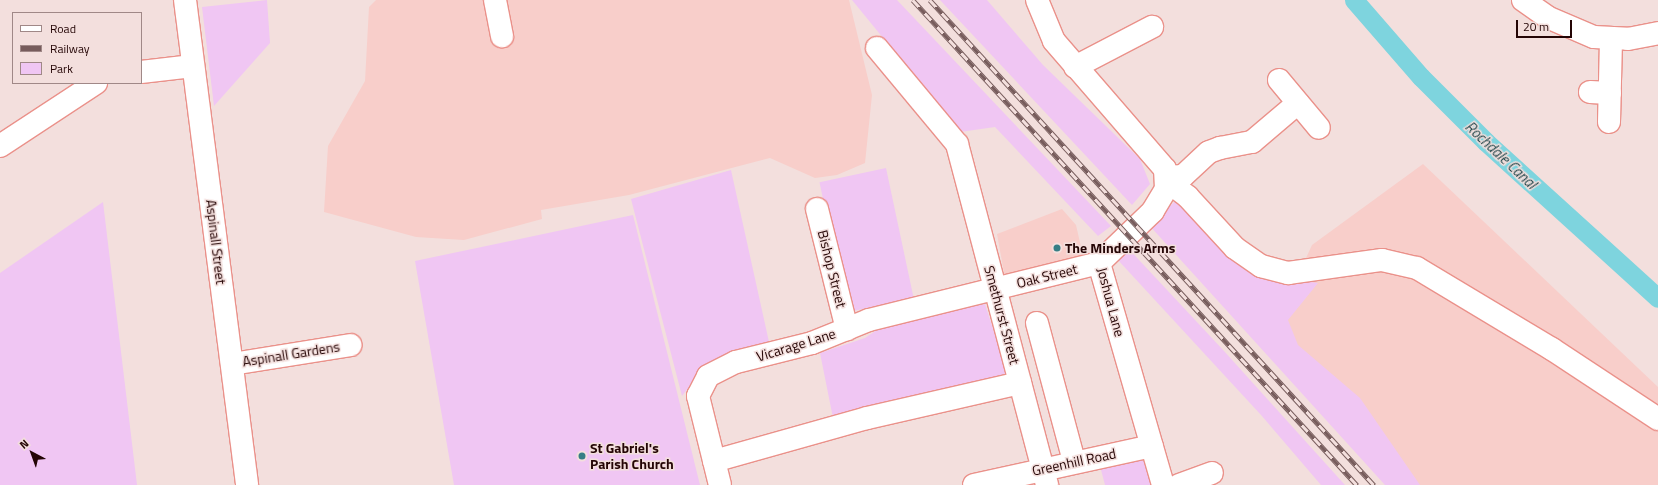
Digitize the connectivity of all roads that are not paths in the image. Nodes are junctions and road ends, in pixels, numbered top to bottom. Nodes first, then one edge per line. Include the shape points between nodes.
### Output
1 (185, 0) edge
2 (496, 0) edge
3 (1037, 0) edge
4 (1523, 0) edge
5 (1152, 27) dead end
6 (1658, 33) edge
7 (502, 36) dead end
8 (1611, 40) junction
9 (877, 48) dead end
10 (193, 66) junction
11 (1075, 67) junction
12 (142, 72) edge
13 (1279, 80) dead end
14 (94, 84) edge
15 (1298, 103) junction
16 (1609, 122) dead end
17 (1319, 128) dead end
18 (0, 146) edge
19 (1167, 179) junction
20 (817, 209) dead end
21 (1099, 263) junction
22 (995, 288) junction
23 (1037, 323) dead end
24 (847, 329) junction
25 (350, 345) dead end
26 (232, 364) junction
27 (1020, 383) junction
28 (1658, 420) edge
29 (1152, 446) junction
30 (714, 461) junction
31 (1074, 461) junction
32 (1212, 473) dead end
33 (1045, 476) edge
34 (247, 485) edge
35 (720, 485) edge
36 (974, 485) edge
37 (1163, 485) edge
38 (1179, 485) edge

1 - 10 street, Aspinall Street
2 - 7 street
3 - 11 street via 1053,39
4 - 8 street via 1570,28
5 - 11 street
6 - 8 street
8 - 16 street via 1600,93
9 - 22 street, Smethurst Street via 956,144
10 - 12 street
10 - 26 street, Aspinall Street
11 - 19 street via 1160,160
13 - 15 street
14 - 18 street
15 - 17 street
15 - 19 street via 1252,142 1209,152 1183,176
19 - 21 street, Joshua Lane via 1166,189 1153,211
19 - 28 street via 1235,248 1261,266 1288,272 1382,260 1417,268 1552,349
20 - 24 street, Bishop Street
21 - 22 street, Oak Street
21 - 29 street, Joshua Lane
22 - 24 street, Vicarage Lane
22 - 27 street, Smethurst Street
23 - 31 street
24 - 30 street, Vicarage Lane via 812,343 736,362 708,376 698,396
25 - 26 street, Aspinall Gardens
26 - 34 street, Aspinall Street
27 - 30 street via 867,418
27 - 33 street, Smethurst Street
29 - 31 street, Greenhill Road
29 - 37 street, Joshua Lane
30 - 35 street, Vicarage Lane
31 - 33 street, Greenhill Road
32 - 38 street
33 - 36 street, Greenhill Road

